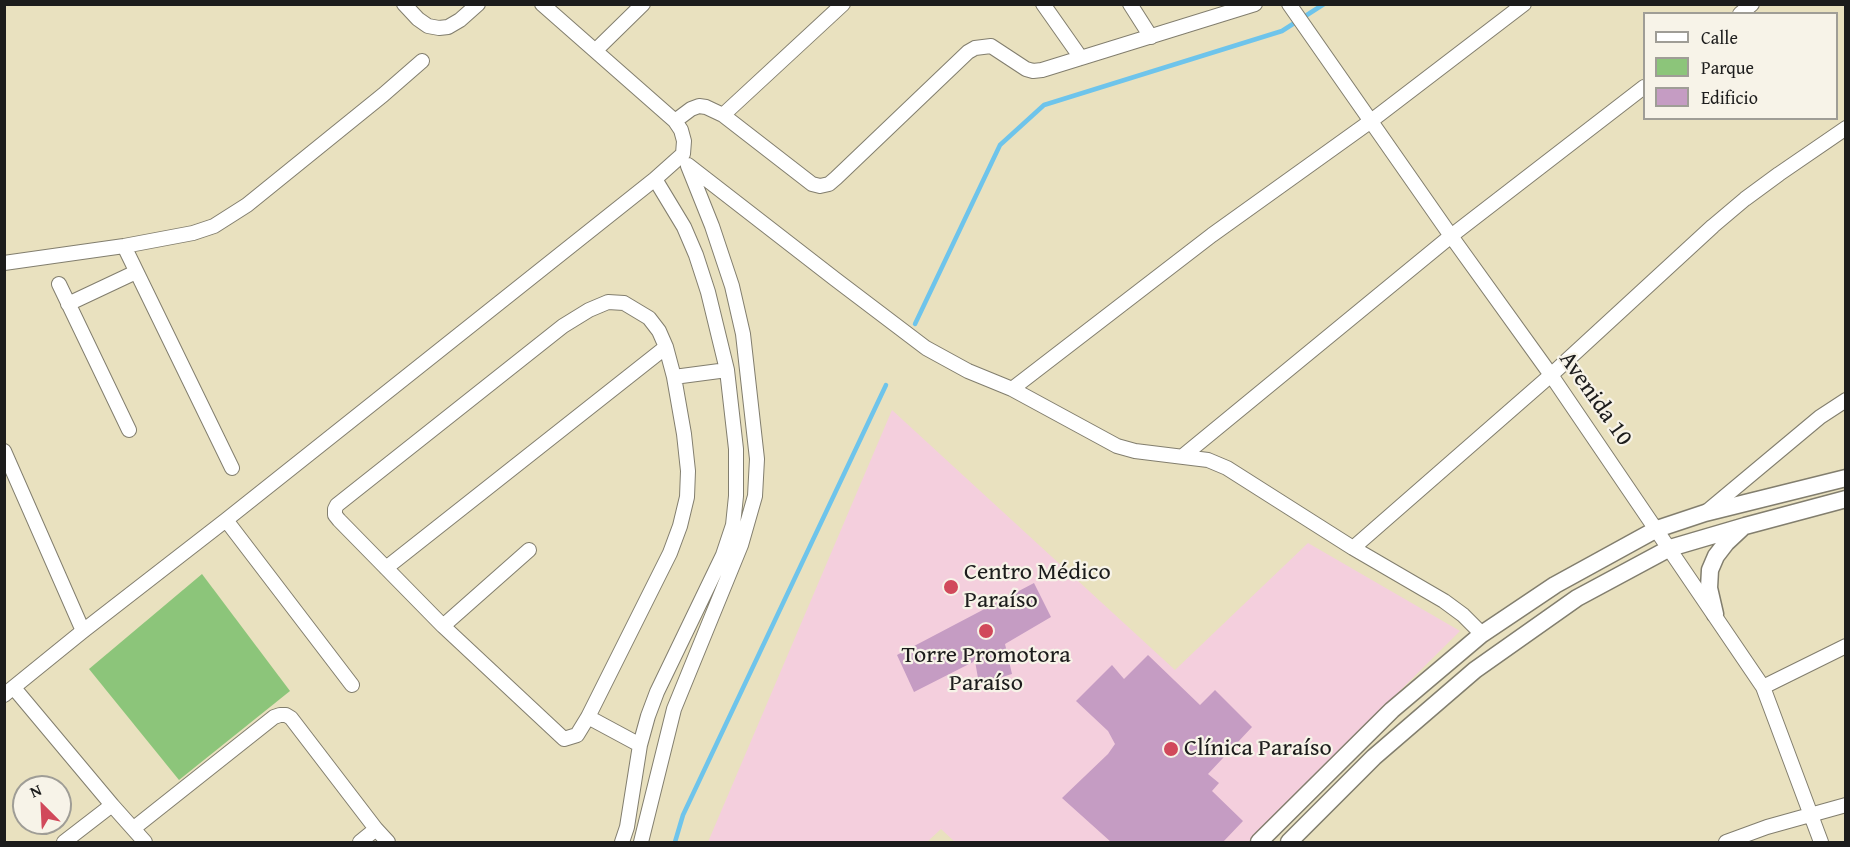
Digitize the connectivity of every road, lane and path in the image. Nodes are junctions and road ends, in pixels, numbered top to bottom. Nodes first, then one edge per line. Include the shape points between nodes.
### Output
1 (404, 4) edge
2 (478, 4) edge
3 (542, 4) edge
4 (643, 4) edge
5 (843, 4) edge
6 (1043, 4) edge
7 (1130, 4) edge
8 (1255, 4) edge
9 (1289, 4) edge
10 (1524, 4) edge
11 (1151, 37) junction
12 (596, 50) junction
13 (1081, 58) junction
14 (422, 61) dead end
15 (1643, 88) edge
16 (723, 115) junction
17 (675, 121) junction
18 (1371, 121) junction
19 (1845, 128) edge
20 (685, 159) junction
21 (655, 179) junction
22 (1451, 236) junction
23 (124, 246) junction
24 (4, 263) edge
25 (136, 273) junction
26 (59, 284) dead end
27 (68, 304) junction
28 (666, 346) junction
29 (727, 370) junction
30 (1551, 375) junction
31 (674, 377) junction
32 (1012, 389) junction
33 (1845, 399) edge
34 (129, 430) dead end
35 (4, 451) edge
36 (1183, 456) junction
37 (232, 468) dead end
38 (1845, 478) edge
39 (1845, 499) edge
40 (1705, 513) junction
41 (226, 520) junction
42 (1745, 526) junction
43 (1657, 529) junction
44 (1353, 548) junction
45 (1671, 548) junction
46 (529, 550) dead end
47 (386, 568) junction
48 (1714, 614) junction
49 (443, 626) junction
50 (83, 631) junction
51 (1482, 634) junction
52 (1845, 646) edge
53 (352, 685) dead end
54 (1763, 687) junction
55 (9, 691) edge
56 (588, 717) junction
57 (640, 745) junction
58 (112, 805) junction
59 (1845, 805) edge
60 (1811, 814) junction
61 (134, 828) junction
62 (376, 829) junction
63 (64, 843) edge
64 (145, 843) edge
65 (360, 843) edge
66 (388, 843) edge
67 (622, 843) edge
68 (641, 843) edge
69 (1260, 843) edge
70 (1289, 843) edge
71 (1725, 843) edge
72 (1821, 843) edge

1 - 2 street via 428,26 439,28 460,20
3 - 12 street
4 - 12 street
5 - 16 street
6 - 13 street
7 - 11 street
8 - 11 street
9 - 18 street, Avenida 10
10 - 18 street
11 - 13 street
12 - 17 street
13 - 16 street via 1033,71 991,46 975,48 836,178 820,186 812,184
14 - 23 street via 227,219 194,233
15 - 22 street
16 - 17 street via 699,106
17 - 20 street via 684,141
18 - 22 street, Avenida 10
18 - 32 street via 1212,235
19 - 30 street via 1729,212
20 - 21 street
20 - 32 street via 926,348
20 - 68 street via 732,286 743,334 757,459 755,496 741,545 674,709
21 - 29 street via 696,255
21 - 41 street
22 - 30 street, Avenida 10
22 - 36 street
23 - 24 street
23 - 25 street
25 - 27 street
25 - 37 street
26 - 27 street
27 - 34 street
28 - 31 street
28 - 47 street
28 - 47 street via 650,318 624,303 608,302 589,310 553,334 337,506 335,514 339,520
29 - 31 street
29 - 57 street via 736,449 733,525 723,555 657,692
30 - 43 street, Avenida 10
30 - 44 street
31 - 56 street via 688,471 680,526
32 - 36 street via 1117,446
33 - 40 street
35 - 50 street
36 - 44 street via 1227,468
38 - 40 street
39 - 42 street
40 - 43 street
41 - 50 street
41 - 53 street
42 - 45 street
42 - 48 street via 1726,543 1710,570
43 - 45 street, Avenida 10
43 - 51 street via 1556,585
44 - 51 street via 1444,601
45 - 48 street, Avenida 10
45 - 70 street via 1577,598 1475,670 1374,757
46 - 49 street
47 - 49 street
48 - 54 street, Avenida 10
49 - 56 street via 564,739 577,735
50 - 55 street
51 - 69 street via 1392,710
52 - 54 street
54 - 60 street, Avenida 10
55 - 58 street
56 - 57 street
57 - 67 street
58 - 61 street
58 - 63 street
59 - 60 street
60 - 71 street
60 - 72 street, Avenida 10
61 - 62 street via 274,717 286,715
61 - 64 street
62 - 65 street
62 - 66 street

